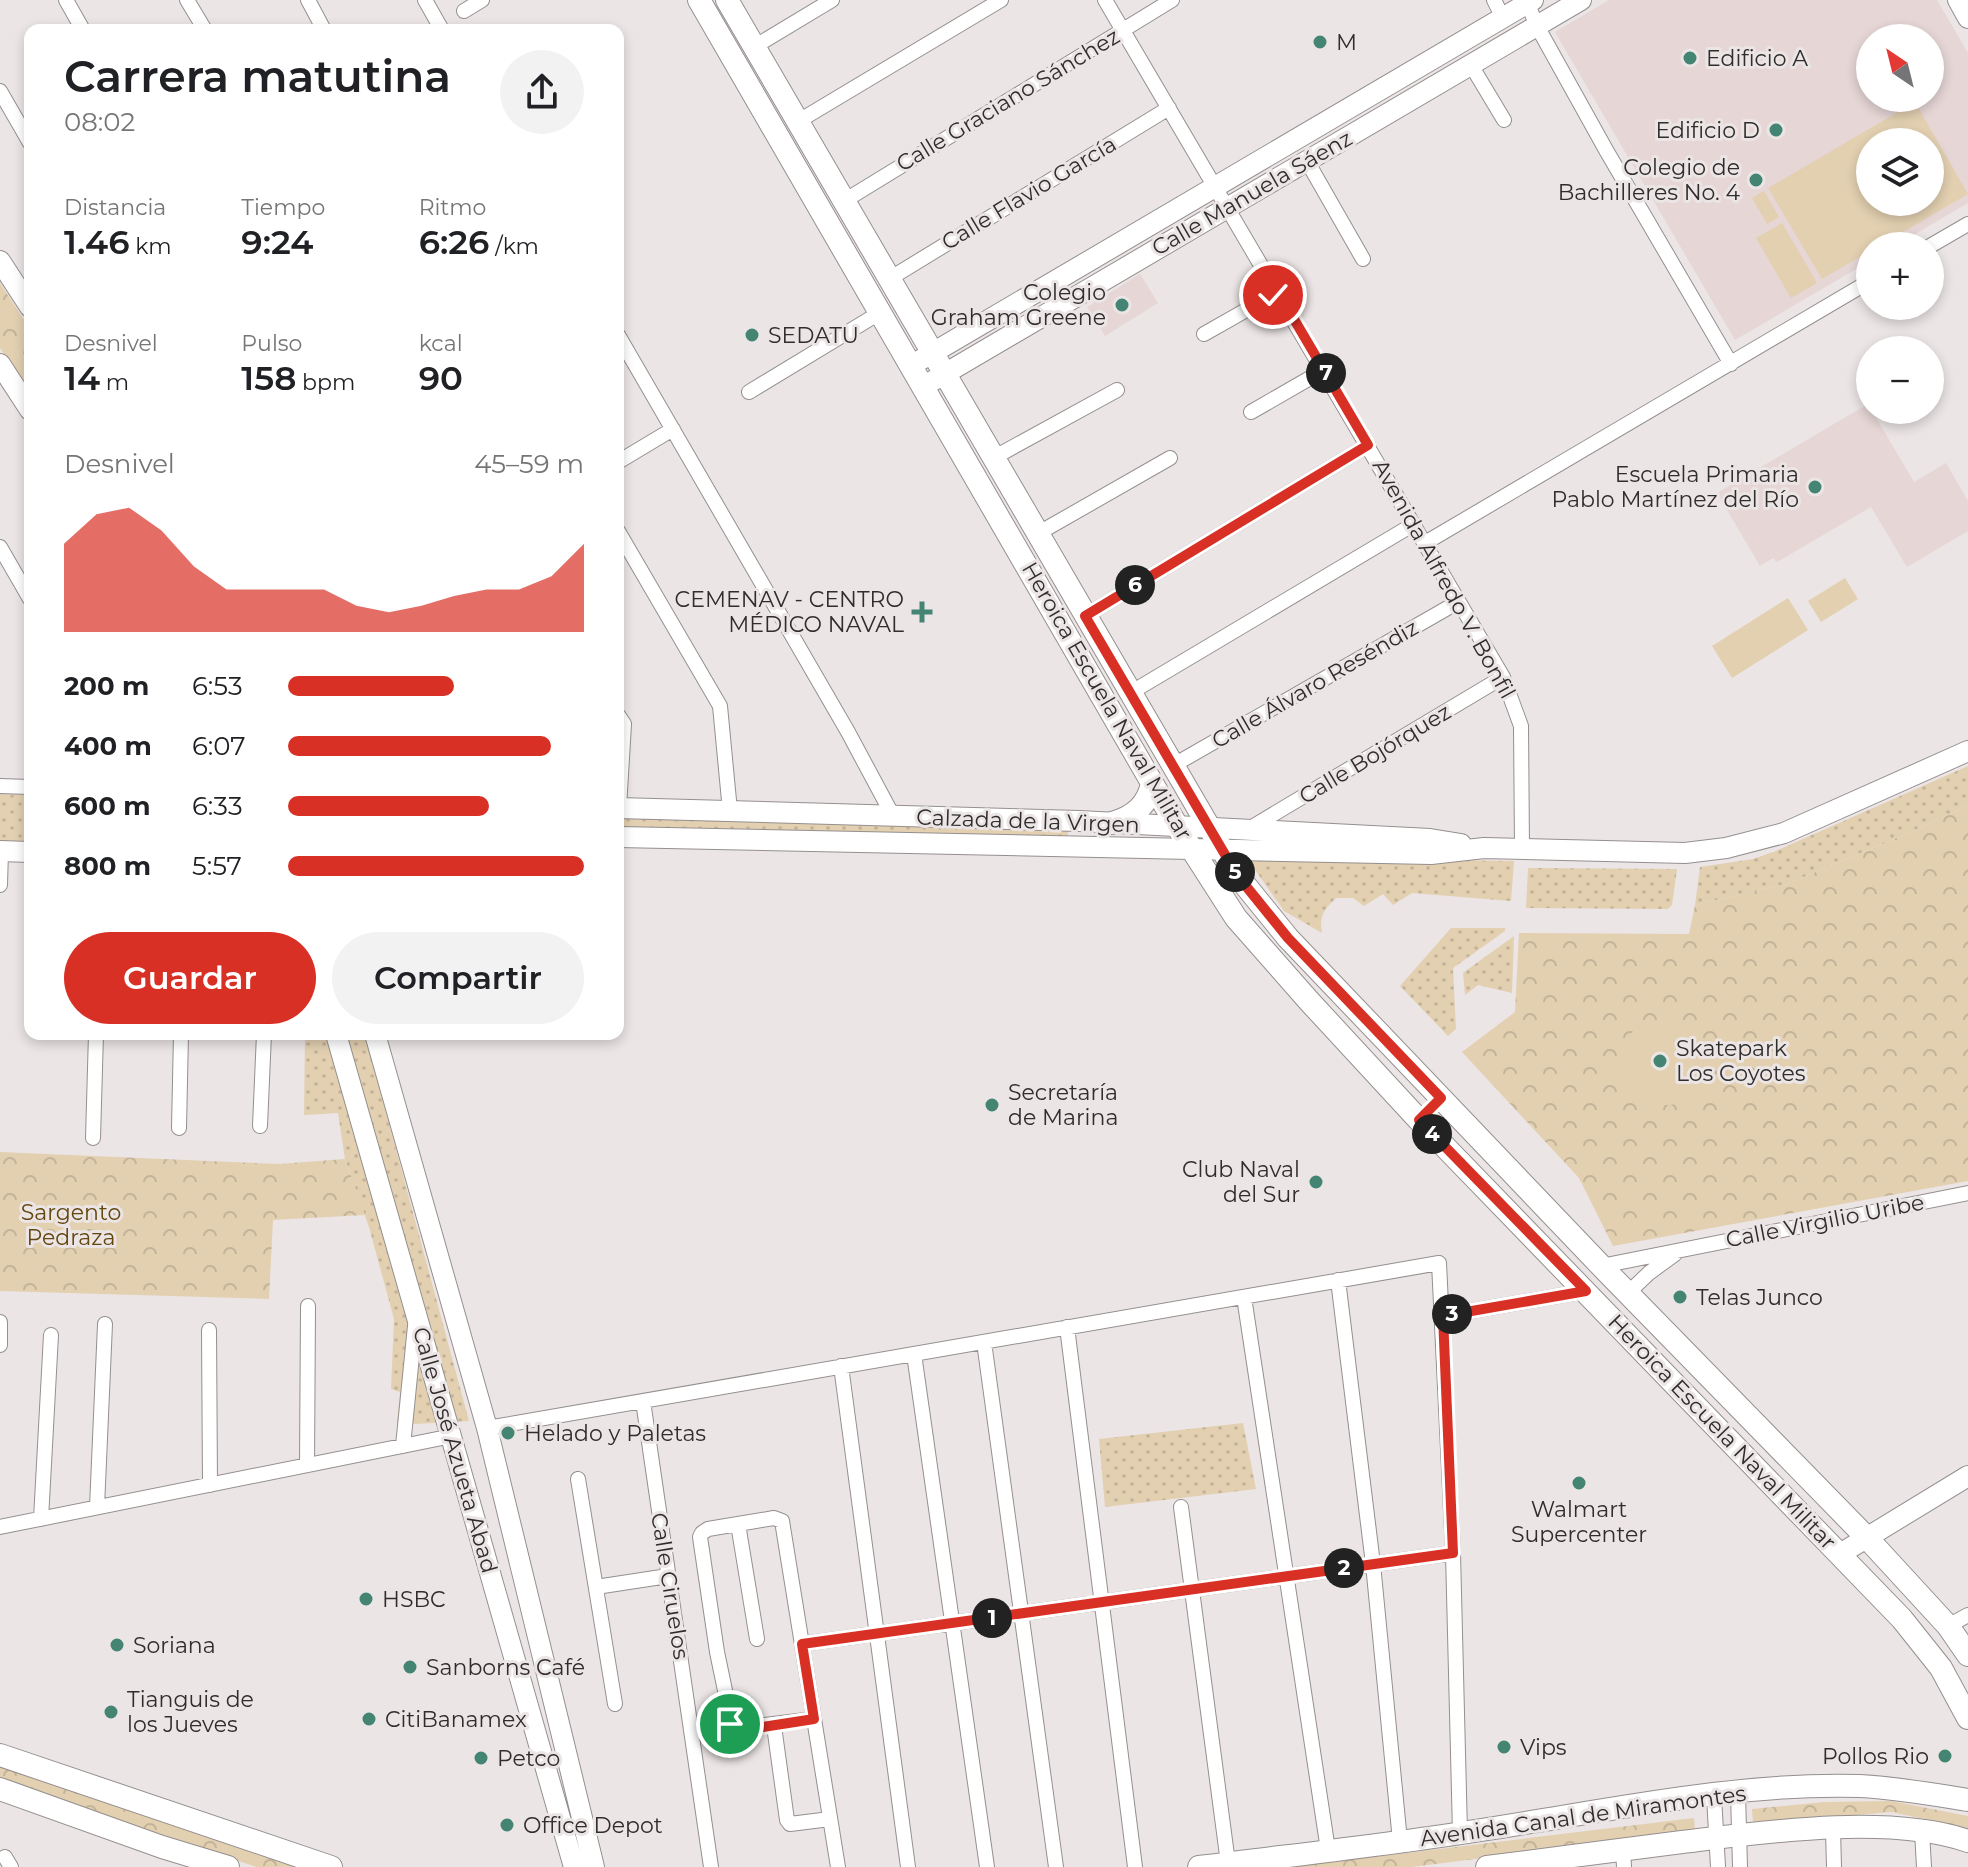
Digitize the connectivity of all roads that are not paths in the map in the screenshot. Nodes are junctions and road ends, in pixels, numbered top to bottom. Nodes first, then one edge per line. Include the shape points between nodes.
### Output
1 (66, 0) edge
2 (187, 0) edge
3 (308, 0) edge
4 (425, 0) edge
5 (482, 0) edge
6 (699, 0) edge
7 (727, 0) edge
8 (832, 0) edge
9 (1001, 0) edge
10 (1105, 0) edge
11 (1172, 0) edge
12 (1581, 0) edge
13 (1958, 0) edge
14 (1529, 1) edge
15 (1498, 9) edge
16 (464, 11) dead end
17 (1968, 18) edge
18 (80, 24) edge
19 (201, 24) edge
20 (319, 24) edge
21 (439, 24) edge
22 (1537, 26) junction
23 (1123, 30) junction
24 (754, 47) junction
25 (1471, 65) junction
26 (0, 91) edge
27 (1169, 108) junction
28 (1504, 120) dead end
29 (797, 122) junction
30 (24, 133) edge
31 (1307, 161) junction
32 (1216, 187) junction
33 (844, 201) junction
34 (1228, 207) junction
35 (1968, 224) edge
36 (1944, 238) edge
37 (1363, 259) dead end
38 (0, 261) edge
39 (889, 279) junction
40 (1856, 289) edge
41 (1278, 292) junction
42 (24, 298) edge
43 (881, 312) junction
44 (1204, 334) dead end
45 (624, 345) edge
46 (932, 353) junction
47 (1731, 364) junction
48 (912, 365) junction
49 (1324, 370) junction
50 (944, 374) junction
51 (4, 377) edge
52 (924, 386) junction
53 (1117, 390) dead end
54 (749, 392) dead end
55 (24, 402) edge
56 (1251, 412) dead end
57 (673, 429) junction
58 (1368, 445) junction
59 (624, 458) edge
60 (993, 458) junction
61 (1170, 458) dead end
62 (1414, 524) junction
63 (1037, 534) junction
64 (624, 541) edge
65 (1425, 543) junction
66 (0, 547) edge
67 (24, 589) edge
68 (1458, 602) junction
69 (1085, 616) junction
70 (1503, 677) junction
71 (1130, 693) junction
72 (1968, 751) edge
73 (1172, 766) junction
74 (1152, 783) junction
75 (0, 786) edge
76 (24, 787) edge
77 (624, 808) edge
78 (730, 811) junction
79 (893, 816) junction
80 (1112, 823) junction
81 (1177, 826) junction
82 (1208, 828) junction
83 (1246, 830) junction
84 (624, 837) edge
85 (1522, 847) junction
86 (1484, 848) junction
87 (1193, 850) junction
88 (0, 851) edge
89 (1222, 851) junction
90 (24, 852) edge
91 (0, 885) edge
92 (96, 1040) edge
93 (181, 1040) edge
94 (264, 1040) edge
95 (338, 1040) edge
96 (377, 1040) edge
97 (1441, 1098) junction
98 (1419, 1120) junction
99 (260, 1126) dead end
100 (179, 1128) dead end
101 (93, 1138) dead end
102 (1968, 1193) edge
103 (1683, 1250) junction
104 (1601, 1266) junction
105 (1338, 1280) junction
106 (1586, 1291) junction
107 (1628, 1293) junction
108 (1244, 1297) junction
109 (308, 1306) dead end
110 (416, 1314) junction
111 (1443, 1316) junction
112 (0, 1322) edge
113 (105, 1324) dead end
114 (1067, 1327) junction
115 (209, 1330) dead end
116 (51, 1335) dead end
117 (984, 1342) junction
118 (0, 1345) edge
119 (914, 1354) junction
120 (841, 1366) junction
121 (643, 1401) junction
122 (487, 1428) junction
123 (452, 1436) junction
124 (403, 1446) junction
125 (307, 1465) junction
126 (1968, 1476) edge
127 (578, 1479) dead end
128 (210, 1485) junction
129 (97, 1507) junction
130 (1181, 1507) dead end
131 (41, 1519) junction
132 (738, 1524) junction
133 (0, 1527) edge
134 (510, 1529) junction
135 (480, 1538) junction
136 (1868, 1539) junction
137 (1453, 1553) junction
138 (1840, 1554) junction
139 (1373, 1564) junction
140 (668, 1576) junction
141 (1285, 1576) junction
142 (596, 1587) junction
143 (1192, 1590) junction
144 (1101, 1602) junction
145 (530, 1612) junction
146 (1021, 1614) junction
147 (1968, 1615) edge
148 (503, 1619) junction
149 (952, 1623) junction
150 (1948, 1626) junction
151 (878, 1634) junction
152 (757, 1639) dead end
153 (802, 1644) junction
154 (1968, 1655) edge
155 (615, 1704) dead end
156 (1968, 1718) edge
157 (814, 1719) junction
158 (774, 1726) junction
159 (0, 1755) edge
160 (3, 1793) edge
161 (1738, 1793) junction
162 (1714, 1796) junction
163 (1968, 1800) edge
164 (830, 1819) junction
165 (1833, 1829) junction
166 (1922, 1831) junction
167 (1460, 1833) junction
168 (1728, 1836) junction
169 (1400, 1841) junction
170 (1968, 1841) edge
171 (1328, 1850) junction
172 (167, 1857) edge
173 (1624, 1858) edge
174 (1228, 1863) junction
175 (1530, 1864) edge
176 (325, 1866) edge
177 (228, 1867) edge
178 (574, 1867) edge
179 (594, 1867) edge
180 (711, 1867) edge
181 (838, 1867) edge
182 (908, 1867) edge
183 (987, 1867) edge
184 (1056, 1867) edge
185 (1135, 1867) edge
186 (1199, 1867) edge
187 (1487, 1867) edge
188 (1718, 1867) edge
189 (1740, 1867) edge
190 (1834, 1867) edge
191 (1924, 1867) edge

1 - 18 street
2 - 19 street
3 - 20 street
4 - 21 street
5 - 16 street
6 - 43 main road, Heroica Escuela Naval Militar
7 - 24 main road, Heroica Escuela Naval Militar
8 - 24 street
9 - 29 street
10 - 23 street, Avenida Alfredo V. Bonfil
11 - 23 street, Calle Graciano Sánchez
12 - 22 street, Calle Manuela Sáenz
13 - 17 street
14 - 15 street, Calle Manuela Sáenz
14 - 22 street
15 - 32 street, Calle Manuela Sáenz
22 - 25 street, Calle Manuela Sáenz
22 - 47 street
23 - 27 street, Avenida Alfredo V. Bonfil
23 - 33 street, Calle Graciano Sánchez
24 - 29 main road, Heroica Escuela Naval Militar
25 - 28 street
25 - 31 street, Calle Manuela Sáenz
26 - 30 street
27 - 32 street, Avenida Alfredo V. Bonfil
27 - 39 street, Calle Flavio García
29 - 33 main road, Heroica Escuela Naval Militar
31 - 34 street, Calle Manuela Sáenz
31 - 37 street
32 - 34 street, Avenida Alfredo V. Bonfil
32 - 46 street, Calle Manuela Sáenz
33 - 39 main road, Heroica Escuela Naval Militar
34 - 41 street, Avenida Alfredo V. Bonfil
34 - 50 street, Calle Manuela Sáenz
35 - 36 street
38 - 42 street
39 - 46 main road, Heroica Escuela Naval Militar
40 - 47 street
41 - 44 street
41 - 49 street, Avenida Alfredo V. Bonfil
43 - 48 main road, Heroica Escuela Naval Militar
43 - 54 street
45 - 57 street
46 - 48 street, Calle Manuela Sáenz
46 - 50 main road, Heroica Escuela Naval Militar
47 - 65 street
48 - 52 main road, Heroica Escuela Naval Militar
49 - 56 street
49 - 58 street, Avenida Alfredo V. Bonfil
50 - 52 street, Calle Manuela Sáenz
50 - 60 main road, Heroica Escuela Naval Militar
51 - 55 street
52 - 74 main road, Heroica Escuela Naval Militar
53 - 60 street
57 - 59 street
57 - 79 street
58 - 62 street, Avenida Alfredo V. Bonfil
58 - 69 street
60 - 63 main road, Heroica Escuela Naval Militar
61 - 63 street
62 - 65 street, Avenida Alfredo V. Bonfil
62 - 71 street
63 - 69 main road, Heroica Escuela Naval Militar
64 - 78 street via 720,706
65 - 68 street, Avenida Alfredo V. Bonfil
66 - 67 street
68 - 70 street, Avenida Alfredo V. Bonfil
68 - 73 street, Calle Álvaro Reséndiz
69 - 71 main road, Heroica Escuela Naval Militar
70 - 83 street, Calle Bojórquez
70 - 85 street, Avenida Alfredo V. Bonfil via 1521,726
71 - 73 main road, Heroica Escuela Naval Militar
72 - 85 street, Calzada de la Virgen via 1784,833 1743,845 1685,853
73 - 82 main road, Heroica Escuela Naval Militar
74 - 80 main road via 1141,808
74 - 81 main road, Heroica Escuela Naval Militar
75 - 76 street
77 - 78 street, Calzada de la Virgen
78 - 79 street, Calzada de la Virgen
79 - 80 street, Calzada de la Virgen
80 - 81 street, Calzada de la Virgen
81 - 82 street, Calzada de la Virgen
81 - 87 main road, Heroica Escuela Naval Militar
82 - 83 street, Calzada de la Virgen
82 - 89 main road, Heroica Escuela Naval Militar
83 - 86 street, Calzada de la Virgen via 1430,839
84 - 87 street, Calzada de la Virgen
85 - 86 street, Calzada de la Virgen
86 - 89 street, Calzada de la Virgen via 1431,854
87 - 89 street, Calzada de la Virgen
87 - 98 main road, Heroica Escuela Naval Militar via 1236,918
88 - 90 street
88 - 91 street
89 - 97 main road, Heroica Escuela Naval Militar via 1288,938
92 - 101 street
93 - 100 street
94 - 99 street
95 - 110 street, Calle José Azueta Abad
96 - 122 street, Calle José Azueta Abad
97 - 98 main road
97 - 104 main road, Heroica Escuela Naval Militar
98 - 106 main road, Heroica Escuela Naval Militar
102 - 103 street, Calle Virgilio Uribe
103 - 104 street, Calle Virgilio Uribe
103 - 107 street, Calle Virgilio Uribe
104 - 107 main road, Heroica Escuela Naval Militar
105 - 108 street
105 - 111 street via 1439,1263
105 - 139 street
106 - 111 street
106 - 138 main road, Heroica Escuela Naval Militar
107 - 136 main road, Heroica Escuela Naval Militar
108 - 114 street
108 - 141 street
109 - 125 street
110 - 123 street, Calle José Azueta Abad
110 - 124 street
111 - 137 street
112 - 118 street
113 - 129 street
114 - 117 street
114 - 144 street
115 - 128 street
116 - 131 street
117 - 119 street
117 - 146 street
119 - 120 street
119 - 149 street
120 - 121 street
120 - 151 street
121 - 122 street
121 - 140 street, Calle Ciruelos
122 - 134 street, Calle José Azueta Abad
123 - 124 street
123 - 135 street, Calle José Azueta Abad
124 - 125 street
125 - 128 street
126 - 136 street
127 - 142 street
128 - 129 street
129 - 131 street
130 - 143 street
131 - 133 street
132 - 152 street
132 - 153 street via 782,1521
132 - 158 street via 708,1529 700,1537 727,1710 733,1729
134 - 135 street via 499,1545
134 - 145 street, Calle José Azueta Abad
135 - 148 street, Calle José Azueta Abad
136 - 138 street
136 - 150 main road, Heroica Escuela Naval Militar
137 - 139 street
137 - 167 street
138 - 156 main road, Heroica Escuela Naval Militar via 1923,1643
139 - 141 street
139 - 169 street
140 - 142 street
140 - 180 street, Calle Ciruelos
141 - 143 street
141 - 171 street
142 - 155 street
143 - 144 street
143 - 174 street
144 - 146 street
144 - 185 street
145 - 148 street via 516,1603 506,1608
145 - 179 street, Calle José Azueta Abad
146 - 149 street
146 - 184 street
147 - 150 street
148 - 178 street, Calle José Azueta Abad
149 - 151 street
149 - 183 street
150 - 154 main road, Heroica Escuela Naval Militar
151 - 153 street
151 - 182 street
153 - 157 street
157 - 158 street
157 - 164 street
158 - 164 street via 787,1820 790,1824
159 - 176 main road
160 - 172 main road
161 - 162 main road, Avenida Canal de Miramontes
161 - 163 main road, Avenida Canal de Miramontes via 1857,1786
161 - 168 street
162 - 167 main road, Avenida Canal de Miramontes
162 - 168 street
164 - 181 street
165 - 166 main road, Avenida Canal de Miramontes
165 - 168 main road, Avenida Canal de Miramontes
165 - 190 street
166 - 170 main road, Avenida Canal de Miramontes
166 - 191 street
167 - 169 main road, Avenida Canal de Miramontes
168 - 173 main road, Avenida Canal de Miramontes
168 - 188 street
168 - 189 street
169 - 171 main road, Avenida Canal de Miramontes
171 - 174 main road, Avenida Canal de Miramontes
172 - 177 main road
173 - 175 main road, Avenida Canal de Miramontes
174 - 186 main road, Avenida Canal de Miramontes
175 - 187 main road, Avenida Canal de Miramontes

